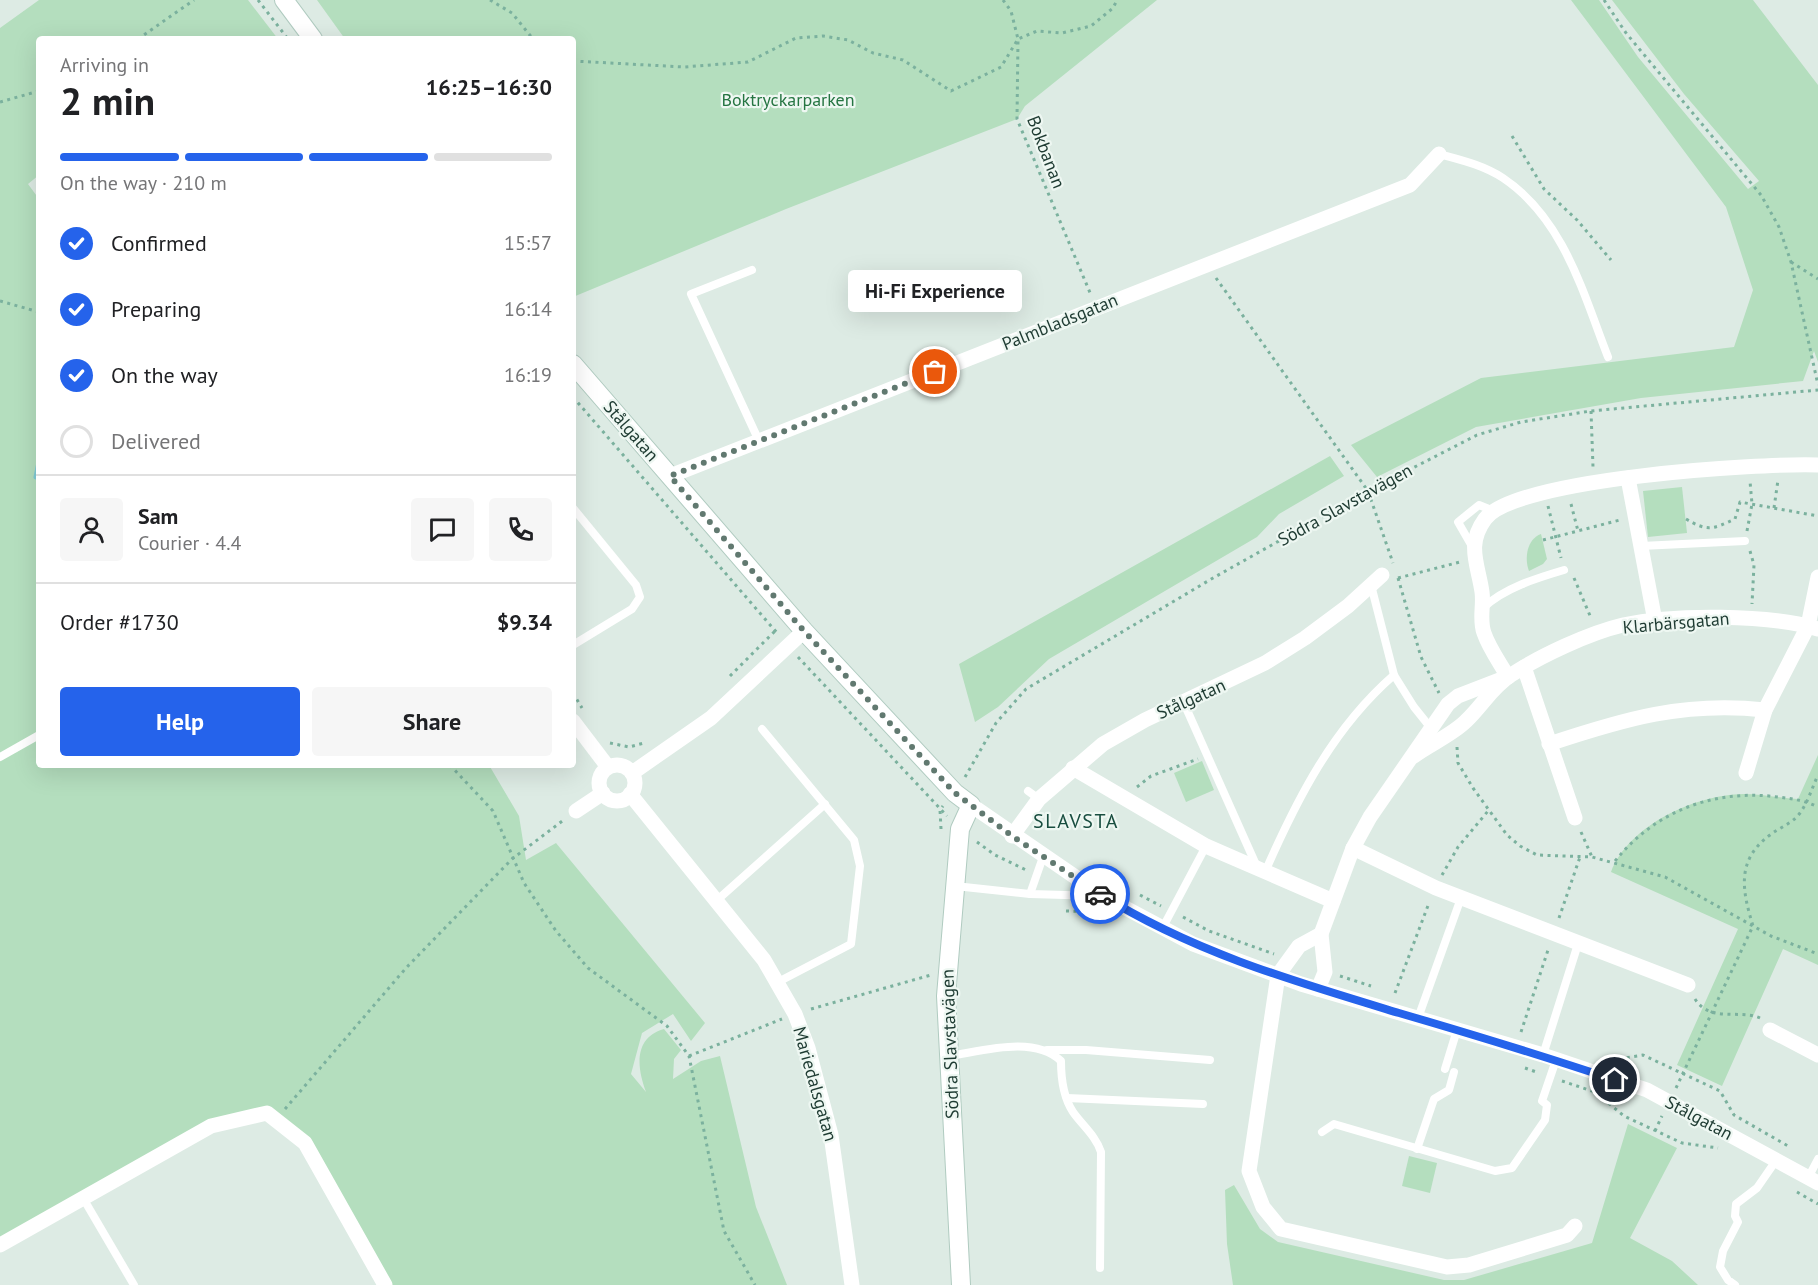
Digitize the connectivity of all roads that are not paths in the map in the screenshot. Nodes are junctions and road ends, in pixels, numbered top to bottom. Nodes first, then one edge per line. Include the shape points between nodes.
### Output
1 (284, 0) edge
2 (311, 36) edge
3 (1439, 154) joint
4 (752, 270) dead end
5 (1608, 357) dead end
6 (576, 374) edge
7 (759, 441) junction
8 (1818, 465) edge
9 (670, 476) junction
10 (1629, 478) junction
11 (1494, 511) junction
12 (576, 512) edge
13 (1745, 541) dead end
14 (1641, 546) junction
15 (1473, 554) junction
16 (1564, 570) dead end
17 (1818, 577) edge
18 (1376, 580) joint
19 (1482, 609) junction
20 (1655, 621) junction
21 (1813, 627) edge
22 (804, 631) junction
23 (576, 643) edge
24 (1524, 667) junction
25 (1394, 675) junction
26 (1508, 677) junction
27 (1183, 701) junction
28 (1765, 710) junction
29 (579, 717) edge
30 (1431, 727) junction
31 (762, 729) dead end
32 (36, 737) edge
33 (1549, 744) junction
34 (1414, 756) junction
35 (0, 757) edge
36 (608, 767) junction
37 (1072, 768) junction
38 (632, 773) junction
39 (1746, 773) dead end
40 (603, 793) junction
41 (630, 794) junction
42 (825, 804) junction
43 (971, 805) junction
44 (576, 811) road end
45 (1575, 818) road end
46 (1012, 836) junction
47 (1206, 846) junction
48 (1353, 848) junction
49 (1043, 857) junction
50 (1262, 870) junction
51 (954, 886) junction
52 (1030, 894) junction
53 (1103, 896) junction
54 (1461, 898) junction
55 (1333, 901) junction
56 (715, 902) junction
57 (1162, 929) junction
58 (1321, 934) junction
59 (1578, 944) junction
60 (1278, 975) junction
61 (778, 982) junction
62 (1688, 985) road end
63 (1318, 989) junction
64 (1418, 1018) junction
65 (1457, 1030) junction
66 (1770, 1030) road end
67 (1046, 1050) junction
68 (1549, 1052) junction
69 (1818, 1055) edge
70 (949, 1057) junction
71 (1209, 1060) dead end
72 (1067, 1098) junction
73 (1203, 1104) dead end
74 (1322, 1132) dead end
75 (1417, 1149) junction
76 (1776, 1159) junction
77 (1817, 1161) edge
78 (1813, 1180) edge
79 (83, 1198) junction
80 (1575, 1226) dead end
81 (0, 1245) edge
82 (1100, 1268) dead end
83 (134, 1285) edge
84 (385, 1285) edge
85 (852, 1285) edge
86 (961, 1285) edge
87 (1735, 1285) edge

1 - 2 street
3 - 5 lane via 1477,165 1503,179 1533,205 1570,258
3 - 7 street, Palmbladsgatan via 1410,185
4 - 7 lane via 691,294
6 - 9 street, Stålgatan
7 - 9 street, Palmbladsgatan
8 - 10 street
9 - 22 street, Stålgatan
10 - 11 street via 1593,481 1504,503
10 - 14 street
11 - 15 street via 1475,536
11 - 15 lane via 1479,505 1458,522
12 - 23 lane via 636,585 640,597 632,609
13 - 14 lane
14 - 20 street
15 - 19 street via 1483,593
16 - 19 lane via 1537,578
17 - 21 street
18 - 25 lane
18 - 27 street, Stålgatan via 1305,638 1265,663
19 - 26 street via 1484,635
20 - 21 street, Klarbärsgatan via 1751,617
20 - 24 street, Klarbärsgatan via 1596,634
21 - 28 street
22 - 38 street via 711,718
22 - 43 street, Stålgatan via 960,786
24 - 26 street, Klarbärsgatan
24 - 33 street
25 - 30 lane
25 - 50 lane via 1371,695 1315,770
26 - 30 street, Klarbärsgatan via 1448,704
26 - 34 street, Klarbärsgatan via 1465,723
27 - 37 street, Stålgatan via 1103,744
27 - 50 lane
28 - 33 street via 1713,707 1625,718
28 - 39 street
29 - 36 street
30 - 34 street, Klarbärsgatan
31 - 42 lane
32 - 35 lane
33 - 45 street
34 - 48 street, Klarbärsgatan
36 - 38 street via 620,765
36 - 40 street via 601,777
37 - 46 street, Stålgatan via 1034,795
37 - 47 street
38 - 41 street via 635,781
40 - 41 street via 618,800
40 - 44 street
41 - 56 street, Mariedalsgatan
42 - 56 lane
42 - 61 lane via 851,835 858,852 853,941
43 - 46 street, Stålgatan
43 - 51 street, Södra Slavstavägen via 960,829
46 - 49 street, Stålgatan
47 - 50 street
47 - 57 lane
48 - 54 street
48 - 55 street, Klarbärsgatan
49 - 52 lane
49 - 53 street, Stålgatan
50 - 55 street
51 - 52 lane
51 - 70 street, Södra Slavstavägen via 946,996
52 - 53 lane
53 - 57 street, Stålgatan
54 - 59 street
54 - 64 lane
55 - 58 street, Klarbärsgatan
56 - 61 street, Mariedalsgatan
57 - 60 street, Stålgatan
58 - 60 street via 1299,946
58 - 63 street, Klarbärsgatan via 1324,972
59 - 62 street
59 - 68 lane
60 - 63 street, Stålgatan
60 - 80 street via 1249,1171 1263,1207 1281,1229 1446,1267 1469,1265 1567,1235
61 - 85 street, Mariedalsgatan via 808,1048 825,1107
63 - 64 street, Stålgatan
64 - 65 street, Stålgatan
65 - 68 street, Stålgatan
65 - 75 lane via 1449,1090 1434,1099
66 - 69 street
67 - 70 lane via 1024,1046
67 - 71 lane
67 - 72 lane via 1061,1061 1061,1082
68 - 75 lane via 1542,1101 1547,1105 1545,1120 1512,1168 1495,1171
68 - 76 street, Stålgatan via 1647,1090
70 - 86 street, Södra Slavstavägen
72 - 73 lane
72 - 82 lane via 1101,1152
74 - 75 lane via 1334,1124
76 - 78 street, Stålgatan
76 - 87 lane via 1757,1188 1736,1204 1738,1222 1720,1267
77 - 78 lane
79 - 81 street
79 - 83 lane
79 - 84 street via 211,1126 267,1113 305,1143

